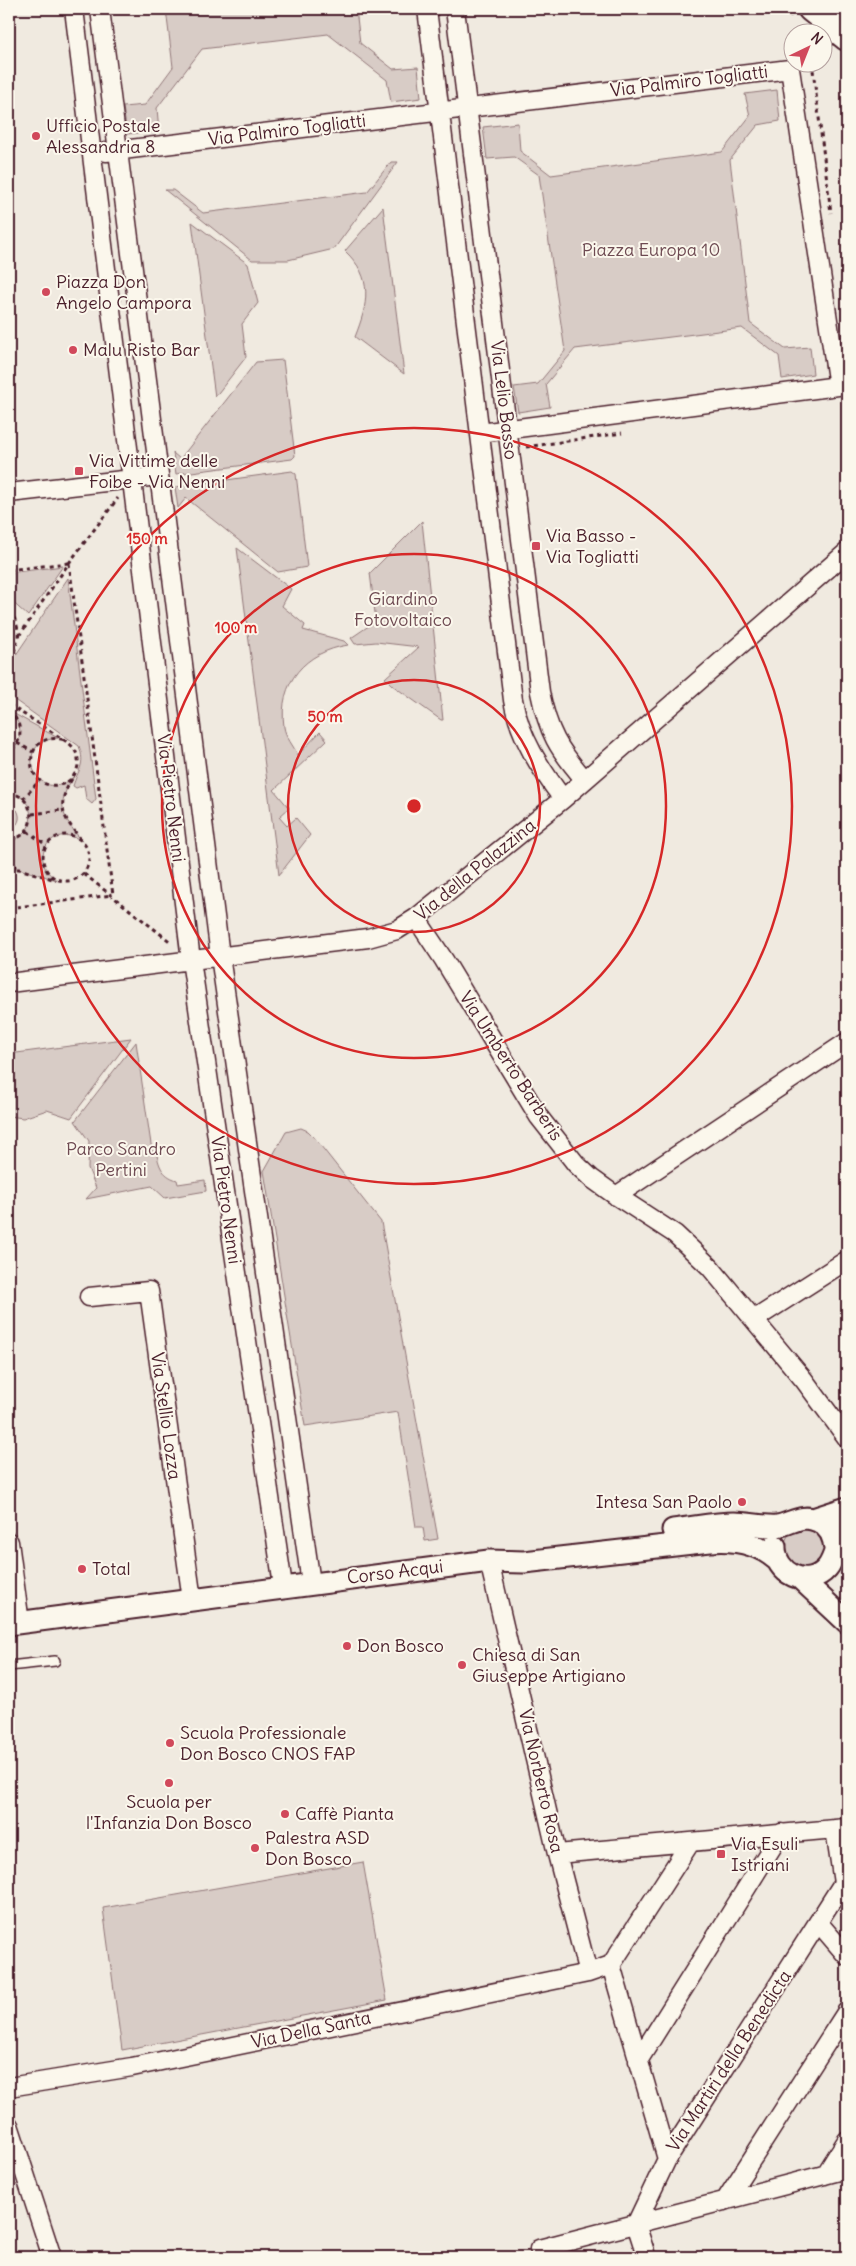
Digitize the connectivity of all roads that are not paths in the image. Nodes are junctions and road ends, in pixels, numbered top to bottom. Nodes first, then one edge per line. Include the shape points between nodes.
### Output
1 (74, 9) edge
2 (100, 9) edge
3 (427, 9) edge
4 (455, 9) edge
5 (811, 9) edge
6 (841, 24) edge
7 (466, 108) junction
8 (440, 110) junction
9 (117, 151) junction
10 (92, 154) junction
11 (508, 430) junction
12 (480, 433) junction
13 (158, 476) junction
14 (132, 480) junction
15 (9, 493) edge
16 (847, 552) edge
17 (585, 780) junction
18 (563, 799) junction
19 (416, 918) junction
20 (220, 956) junction
21 (191, 960) junction
22 (9, 983) edge
23 (847, 1042) edge
24 (616, 1196) junction
25 (847, 1260) edge
26 (89, 1297) dead end
27 (755, 1319) junction
28 (847, 1438) edge
29 (847, 1508) edge
30 (813, 1519) junction
31 (790, 1522) junction
32 (847, 1526) edge
33 (9, 1542) edge
34 (831, 1558) junction
35 (489, 1560) junction
36 (777, 1560) junction
37 (800, 1578) junction
38 (311, 1582) junction
39 (283, 1586) junction
40 (192, 1600) junction
41 (847, 1605) edge
42 (847, 1622) edge
43 (14, 1624) edge
44 (55, 1661) dead end
45 (9, 1666) edge
46 (841, 1828) edge
47 (782, 1833) junction
48 (690, 1843) junction
49 (557, 1854) junction
50 (839, 1900) edge
51 (818, 1922) junction
52 (847, 1956) edge
53 (612, 1965) junction
54 (588, 1973) junction
55 (847, 2011) edge
56 (638, 2061) junction
57 (9, 2087) edge
58 (9, 2125) edge
59 (847, 2140) edge
60 (667, 2159) junction
61 (847, 2169) edge
62 (824, 2175) junction
63 (725, 2200) junction
64 (636, 2224) junction
65 (539, 2249) dead end
66 (52, 2257) edge
67 (640, 2257) edge

1 - 10 street, Via Pietro Nenni
2 - 9 street, Via Pietro Nenni
3 - 8 street
4 - 7 street, Via Lelio Basso
5 - 6 main road
7 - 8 street, Via Palmiro Togliatti
7 - 11 street, Via Lelio Basso
7 - 11 street, Via Palmiro Togliatti via 790,69 838,386
8 - 9 street, Via Palmiro Togliatti
8 - 12 street
9 - 10 street, Via Palmiro Togliatti
9 - 13 street, Via Pietro Nenni
10 - 14 street, Via Pietro Nenni
11 - 12 street, Via Palmiro Togliatti
11 - 17 street, Via Lelio Basso via 545,715 558,746
12 - 18 street via 515,712 538,765
13 - 14 street
13 - 20 street, Via Pietro Nenni
14 - 15 street
14 - 21 street, Via Pietro Nenni
16 - 17 street, Via della Palazzina
17 - 18 street, Via della Palazzina
18 - 19 street, Via della Palazzina
19 - 20 street, Via della Palazzina via 397,930 368,938
19 - 24 street, Via Umberto Barberis via 539,1117 576,1164
20 - 21 street, Via della Palazzina
20 - 38 street, Via Pietro Nenni
21 - 22 street, Via della Palazzina
21 - 39 street, Via Pietro Nenni
23 - 24 street
24 - 27 street, Via Umberto Barberis via 690,1247
25 - 27 street
26 - 40 street, Via Stellio Lozza via 149,1291
27 - 28 street, Via Umberto Barberis
29 - 30 street
30 - 31 street via 799,1518
30 - 34 street via 829,1530 833,1539
31 - 35 street via 777,1526 728,1524 520,1549
31 - 36 street via 775,1540
32 - 34 street
33 - 43 street
34 - 37 street via 815,1576
34 - 41 street via 836,1594
35 - 36 street, Corso Acqui via 524,1562 723,1540 751,1544
35 - 38 street, Corso Acqui
35 - 49 street, Via Norberto Rosa
36 - 37 street via 786,1572
37 - 42 street
38 - 39 street, Corso Acqui
39 - 40 street, Corso Acqui
40 - 43 street, Corso Acqui
44 - 45 lane
46 - 47 street
46 - 50 street, Via Martiri della Benedicta via 843,1883
47 - 48 street
47 - 56 street
48 - 49 street
48 - 53 street
49 - 54 street, Via Norberto Rosa
50 - 51 street, Via Martiri della Benedicta
51 - 52 street
51 - 60 street, Via Martiri della Benedicta
53 - 54 street, Via Della Santa
53 - 56 street
54 - 57 street, Via Della Santa via 132,2067
55 - 63 street
56 - 60 street
58 - 66 street
59 - 62 street
60 - 64 street, Via Martiri della Benedicta
61 - 62 street
62 - 63 street
63 - 64 street
64 - 65 street
64 - 67 street via 645,2252

